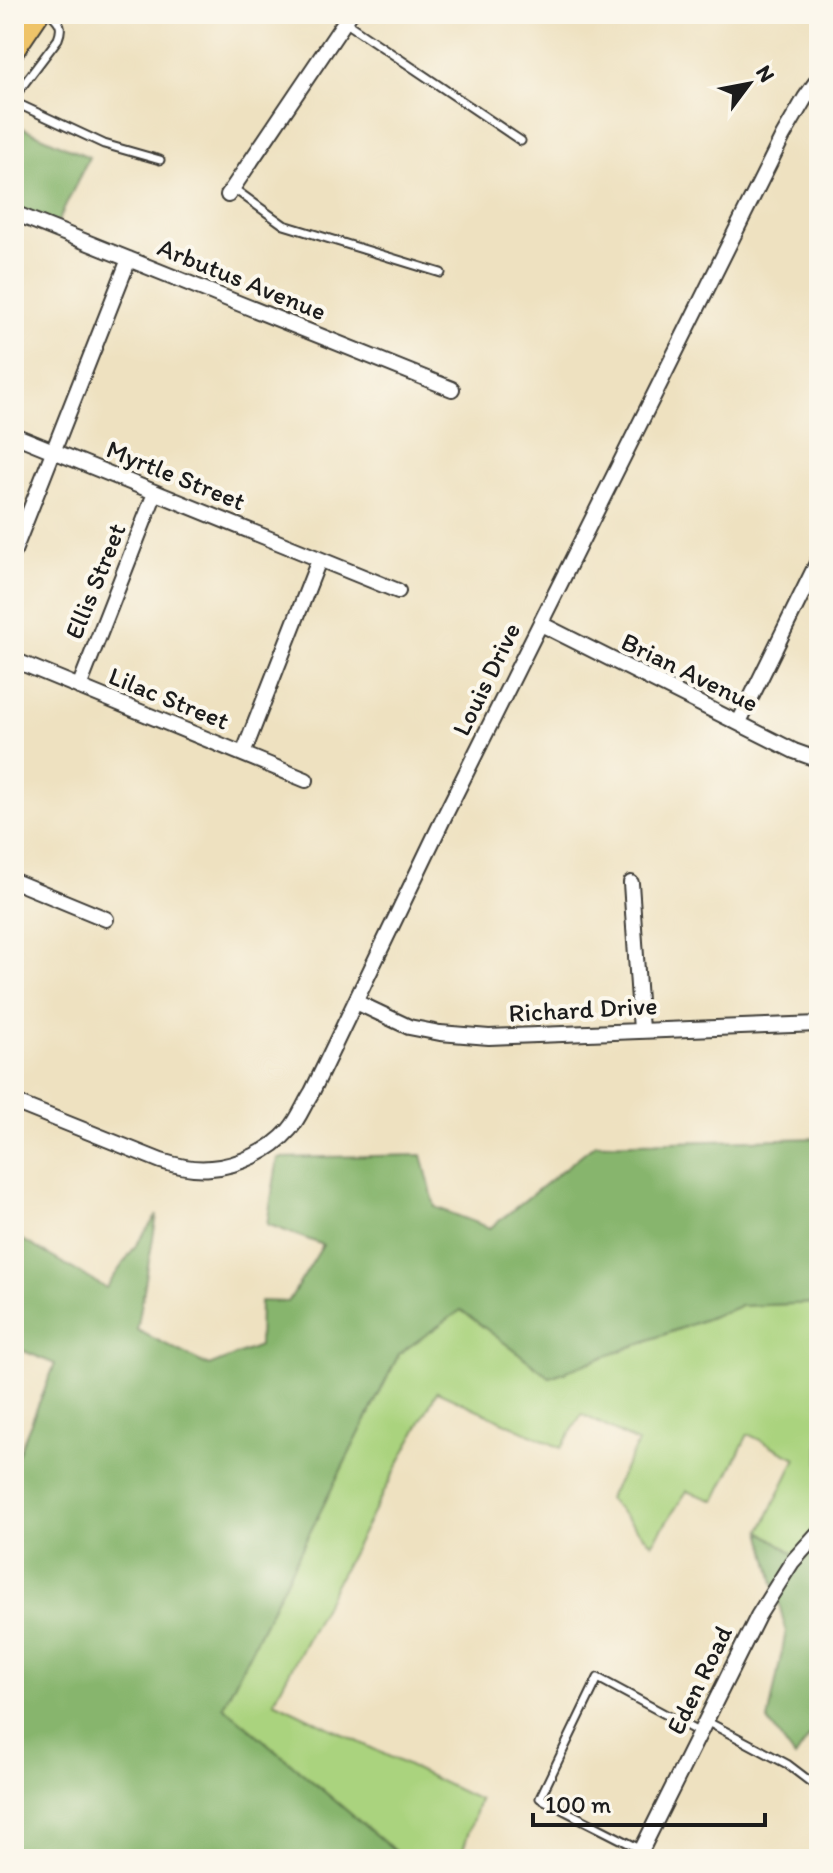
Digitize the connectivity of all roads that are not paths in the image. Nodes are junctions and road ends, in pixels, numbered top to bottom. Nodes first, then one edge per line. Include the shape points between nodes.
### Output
1 (37, 14) edge
2 (51, 14) edge
3 (347, 18) edge
4 (14, 48) edge
5 (819, 78) edge
6 (14, 99) edge
7 (521, 141) dead end
8 (160, 160) dead end
9 (230, 192) joint
10 (14, 213) edge
11 (129, 259) junction
12 (441, 273) dead end
13 (452, 389) dead end
14 (14, 435) edge
15 (53, 451) junction
16 (155, 493) junction
17 (14, 551) edge
18 (819, 559) edge
19 (319, 560) junction
20 (398, 591) dead end
21 (541, 624) junction
22 (14, 660) edge
23 (79, 687) junction
24 (739, 722) junction
25 (243, 754) junction
26 (819, 760) edge
27 (306, 780) dead end
28 (14, 881) edge
29 (631, 883) dead end
30 (106, 919) dead end
31 (356, 1002) junction
32 (819, 1024) edge
33 (641, 1030) junction
34 (14, 1102) edge
35 (819, 1532) edge
36 (703, 1727) junction
37 (819, 1786) edge
38 (639, 1855) edge

1 - 4 main road
2 - 6 lane via 62,30
3 - 7 lane
3 - 9 street
5 - 21 street, Louis Drive via 783,136
6 - 8 lane via 104,144
9 - 12 lane via 284,225
10 - 11 street, Arbutus Avenue
11 - 13 street, Arbutus Avenue
11 - 15 street
14 - 15 street, Myrtle Street
15 - 16 street, Myrtle Street
15 - 17 street
16 - 19 street, Myrtle Street
16 - 23 street, Ellis Street
18 - 24 street
19 - 20 street, Myrtle Street
19 - 25 street
21 - 24 street, Brian Avenue
21 - 31 street, Louis Drive
22 - 23 street, Lilac Street
23 - 25 street, Lilac Street
24 - 26 street, Brian Avenue
25 - 27 street, Lilac Street
28 - 30 street
29 - 33 street
31 - 33 street, Richard Drive via 409,1027 440,1033 489,1037
31 - 34 street, Louis Drive via 289,1130 261,1152 237,1162 182,1167
32 - 33 street, Richard Drive
35 - 36 street, Eden Road via 775,1587
36 - 37 lane via 787,1764
36 - 38 street, Eden Road
36 - 38 lane via 598,1678 540,1798

